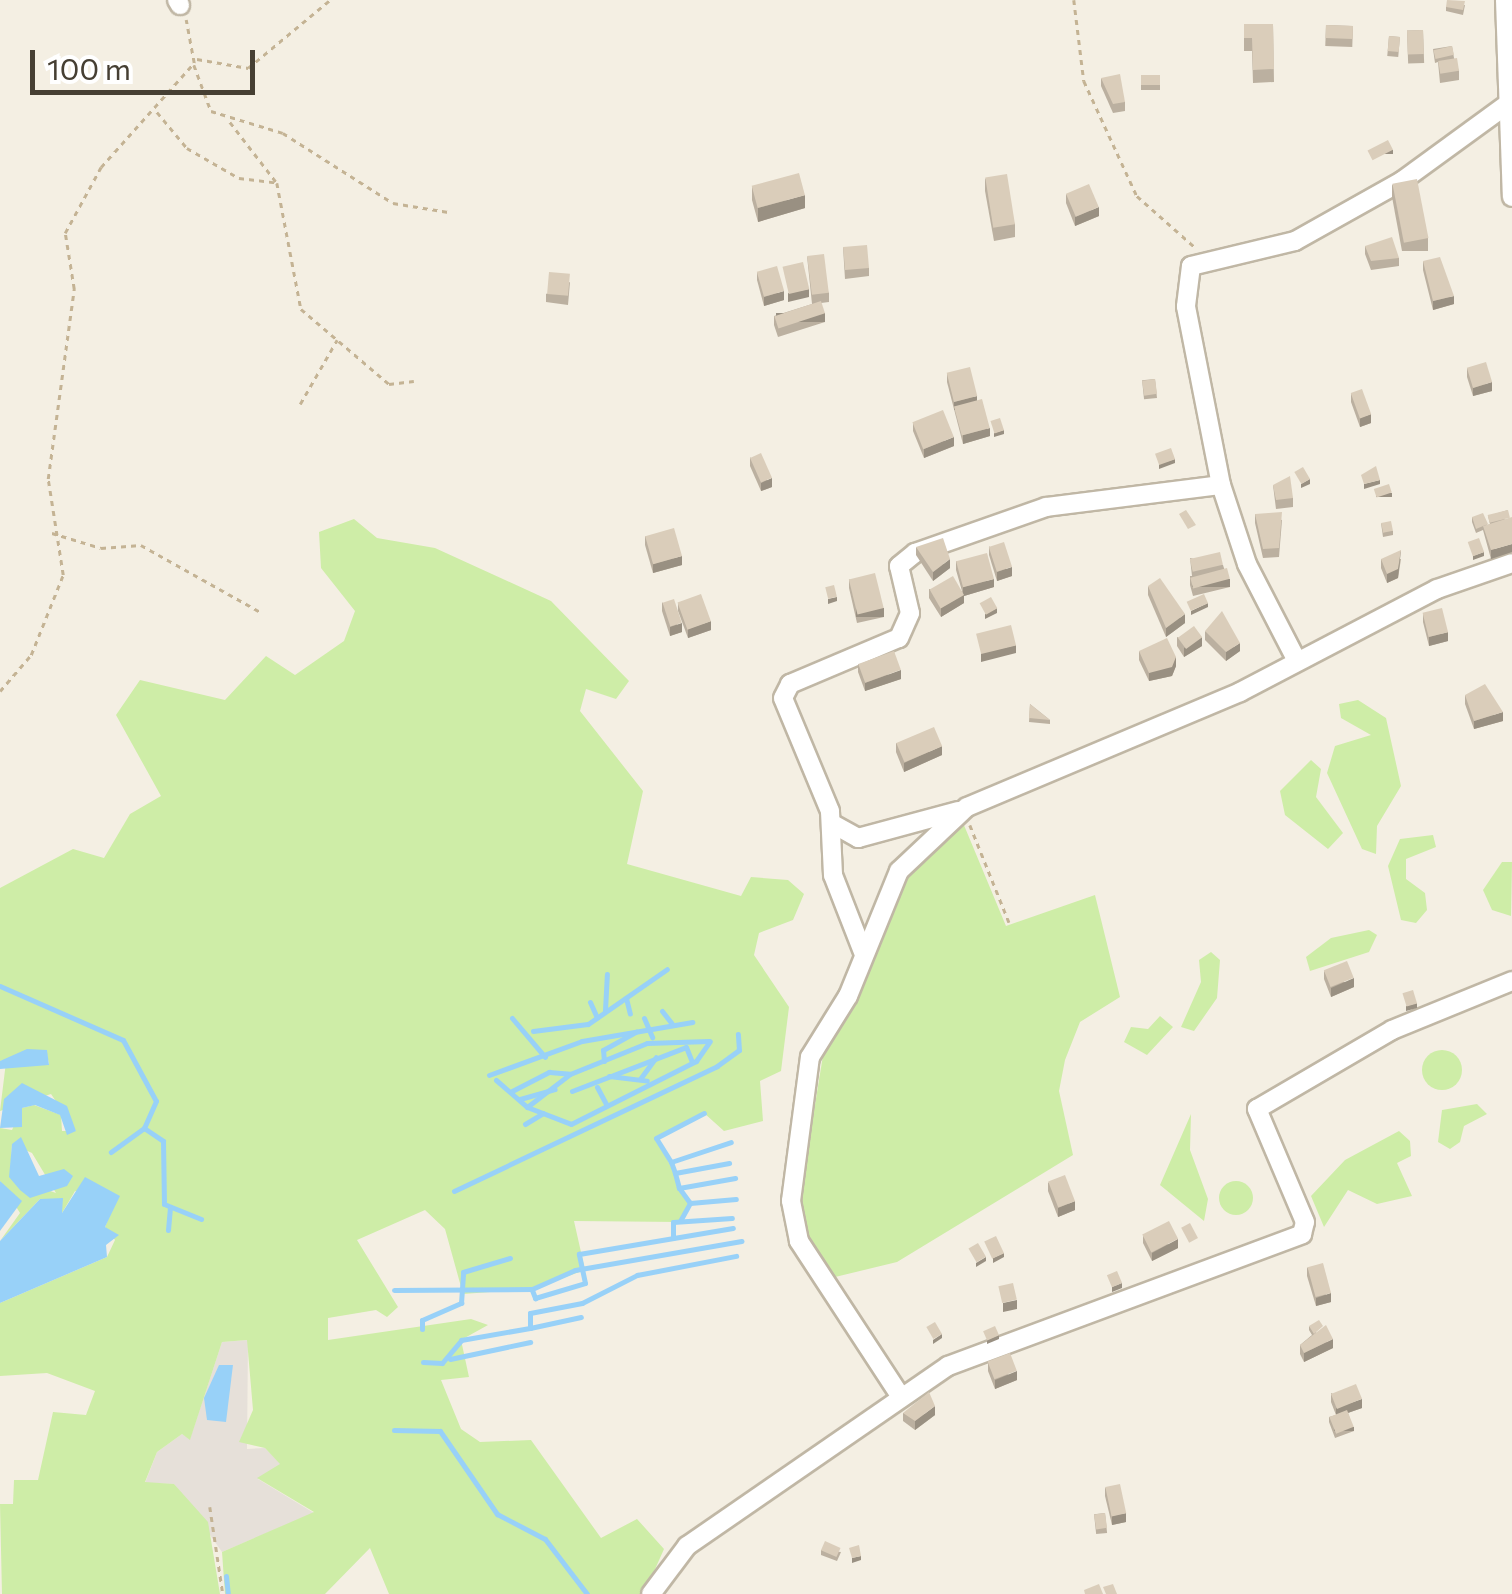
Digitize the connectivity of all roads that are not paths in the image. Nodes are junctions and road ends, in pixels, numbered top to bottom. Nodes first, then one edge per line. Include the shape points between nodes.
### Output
1 (1505, 0) edge
2 (1505, 106) junction
3 (1512, 197) edge
4 (1220, 485) junction
5 (1512, 563) edge
6 (1297, 660) junction
7 (963, 810) junction
8 (833, 823) junction
9 (864, 952) junction
10 (1512, 981) edge
11 (900, 1394) junction
12 (651, 1594) edge

1 - 2 street
2 - 3 street
2 - 4 street via 1402,181 1296,241 1192,266 1186,306
4 - 6 street via 1247,564
4 - 8 street via 1046,507 899,566 907,630 802,672 783,698
5 - 6 street via 1436,588
6 - 7 street
7 - 8 street via 858,838
7 - 9 street via 899,871
8 - 9 street via 833,876
9 - 11 street via 810,1057 792,1223
10 - 11 street via 1392,1030 1257,1109 1301,1210 1302,1234 1023,1332
11 - 12 street via 687,1546

